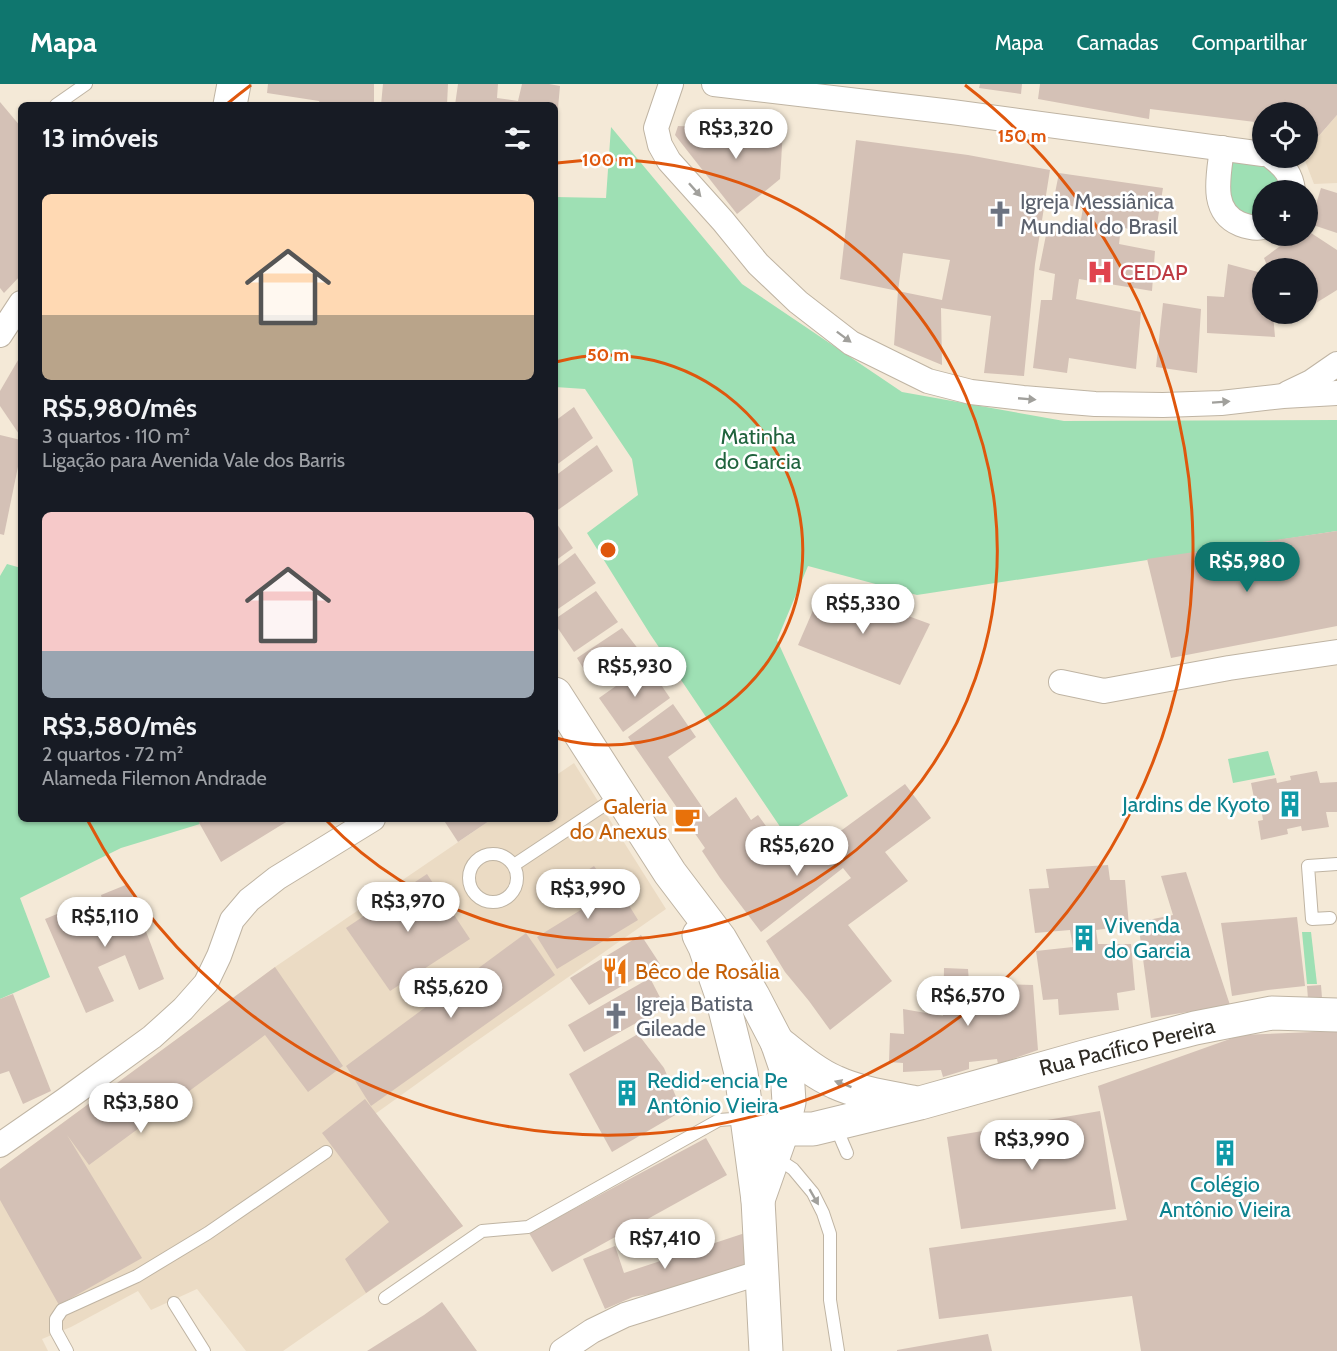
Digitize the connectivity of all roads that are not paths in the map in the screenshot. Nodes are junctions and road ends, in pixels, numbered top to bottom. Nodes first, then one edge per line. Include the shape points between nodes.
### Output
1 (86, 84) edge
2 (671, 84) edge
3 (714, 84) edge
4 (60, 102) edge
5 (1221, 148) junction
6 (1252, 152) edge
7 (1252, 227) edge
8 (18, 308) edge
9 (0, 335) edge
10 (1337, 364) edge
11 (1337, 393) edge
12 (1283, 396) junction
13 (1337, 652) edge
14 (1060, 682) dead end
15 (558, 702) edge
16 (620, 795) junction
17 (367, 822) edge
18 (1337, 864) edge
19 (514, 865) junction
20 (670, 873) junction
21 (1330, 918) dead end
22 (1337, 1015) edge
23 (777, 1042) junction
24 (920, 1103) junction
25 (747, 1118) junction
26 (779, 1143) junction
27 (0, 1144) edge
28 (326, 1152) dead end
29 (758, 1200) junction
30 (762, 1272) junction
31 (385, 1298) dead end
32 (174, 1303) dead end
33 (837, 1348) edge
34 (202, 1350) edge
35 (67, 1351) edge
36 (562, 1351) edge
37 (766, 1351) edge

1 - 4 lane
2 -> 12 street via 657,128 669,161 758,264 798,302 851,343 928,381 970,392 1095,404 1163,405
3 - 5 street
5 - 6 street
5 - 7 street via 1219,202 1234,222
8 - 9 street
10 - 12 street
11 - 12 street
13 - 14 street via 1104,691
15 - 16 main road
16 - 19 lane
16 - 20 main road
17 - 27 street via 249,900 232,920 206,983 183,1009 144,1043
18 - 21 lane via 1308,866 1312,919
19 - 19 lane via 499,854 480,857 469,873 473,892 488,902 507,899 517,884
20 - 23 main road via 720,939
20 - 25 main road via 705,947 721,993 741,1073
22 - 24 main road, Rua Pacífico Pereira via 1272,1013 1195,1028
24 -> 23 main road, Rua Pacífico Pereira via 834,1082
23 - 26 main road via 787,1071 789,1102
24 - 26 main road, Rua Pacífico Pereira via 841,1139 813,1129
25 - 26 main road, Rua Pacífico Pereira
25 - 29 main road
25 - 31 lane via 718,1120 528,1227 482,1231
26 - 29 main road
26 -> 33 lane via 793,1169 813,1193 830,1234 830,1300
28 - 35 lane via 198,1239 136,1276 63,1310 56,1319 56,1331
29 - 30 main road
30 - 36 street via 626,1315
30 - 37 main road
32 - 34 lane

